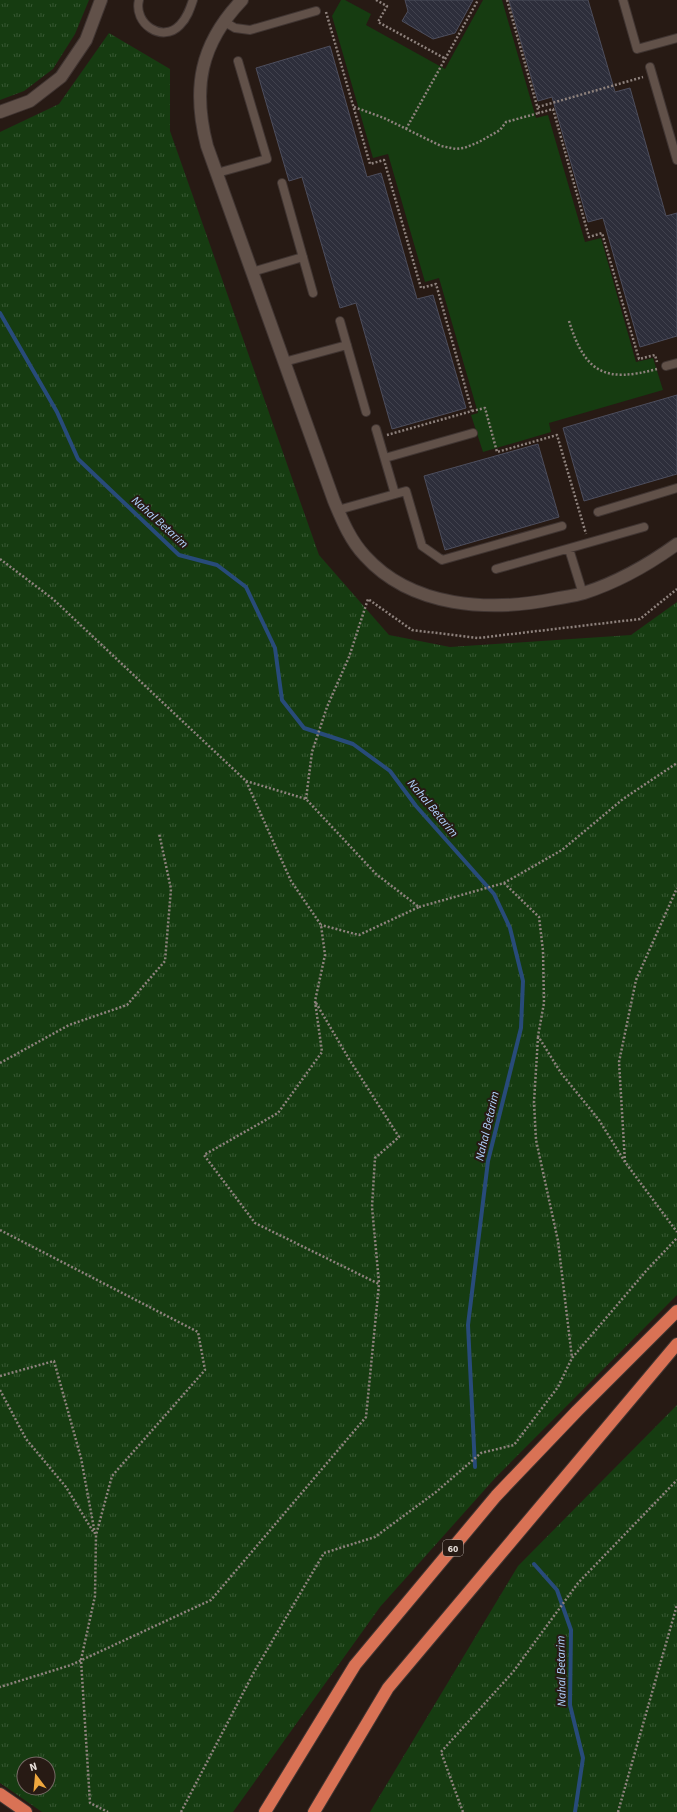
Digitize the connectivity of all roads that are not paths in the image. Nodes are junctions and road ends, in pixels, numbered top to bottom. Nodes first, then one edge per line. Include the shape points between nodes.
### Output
1 (101, 0) edge
2 (139, 0) edge
3 (193, 0) edge
4 (242, 0) edge
5 (623, 0) edge
6 (316, 11) dead end
7 (224, 21) junction
8 (677, 38) edge
9 (238, 60) dead end
10 (651, 70) road end
11 (0, 112) edge
12 (674, 136) edge
13 (677, 160) edge
14 (217, 174) junction
15 (282, 183) dead end
16 (303, 257) junction
17 (252, 272) junction
18 (313, 294) dead end
19 (340, 321) dead end
20 (347, 345) junction
21 (284, 362) junction
22 (677, 363) edge
23 (666, 366) dead end
24 (366, 412) dead end
25 (377, 433) road end
26 (473, 433) dead end
27 (385, 458) junction
28 (677, 488) edge
29 (395, 494) junction
30 (338, 510) junction
31 (598, 512) dead end
32 (562, 526) dead end
33 (644, 527) dead end
34 (677, 544) edge
35 (569, 549) junction
36 (496, 569) dead end
37 (583, 594) junction
38 (677, 1311) edge
39 (677, 1344) edge
40 (0, 1794) edge
41 (26, 1812) edge
42 (265, 1812) edge
43 (314, 1812) edge

1 - 11 street via 86,40 61,77 30,102
2 - 3 lane via 139,16 144,24 151,30 160,32 170,31 179,26 187,16
4 - 7 street
5 - 8 lane via 637,49
6 - 7 lane via 250,30 235,28
7 - 14 street via 205,59 200,82 202,126
9 - 14 lane via 267,159
10 - 12 lane
12 - 13 lane
14 - 17 street
15 - 16 lane
16 - 17 lane
16 - 18 lane
17 - 21 street
19 - 20 lane
20 - 21 lane
20 - 24 lane
21 - 30 street
22 - 23 lane
25 - 27 lane
26 - 27 lane
27 - 29 lane
28 - 31 lane
29 - 30 lane
29 - 32 lane via 406,491 422,546 442,560
30 - 37 street via 346,530 365,556 388,576 417,592 451,602 490,606 534,603
33 - 35 lane
34 - 37 street via 620,579
35 - 36 lane
35 - 37 lane
38 - 42 highway, 60 via 577,1410 496,1496 355,1665
39 - 43 highway via 388,1688
40 - 41 highway

